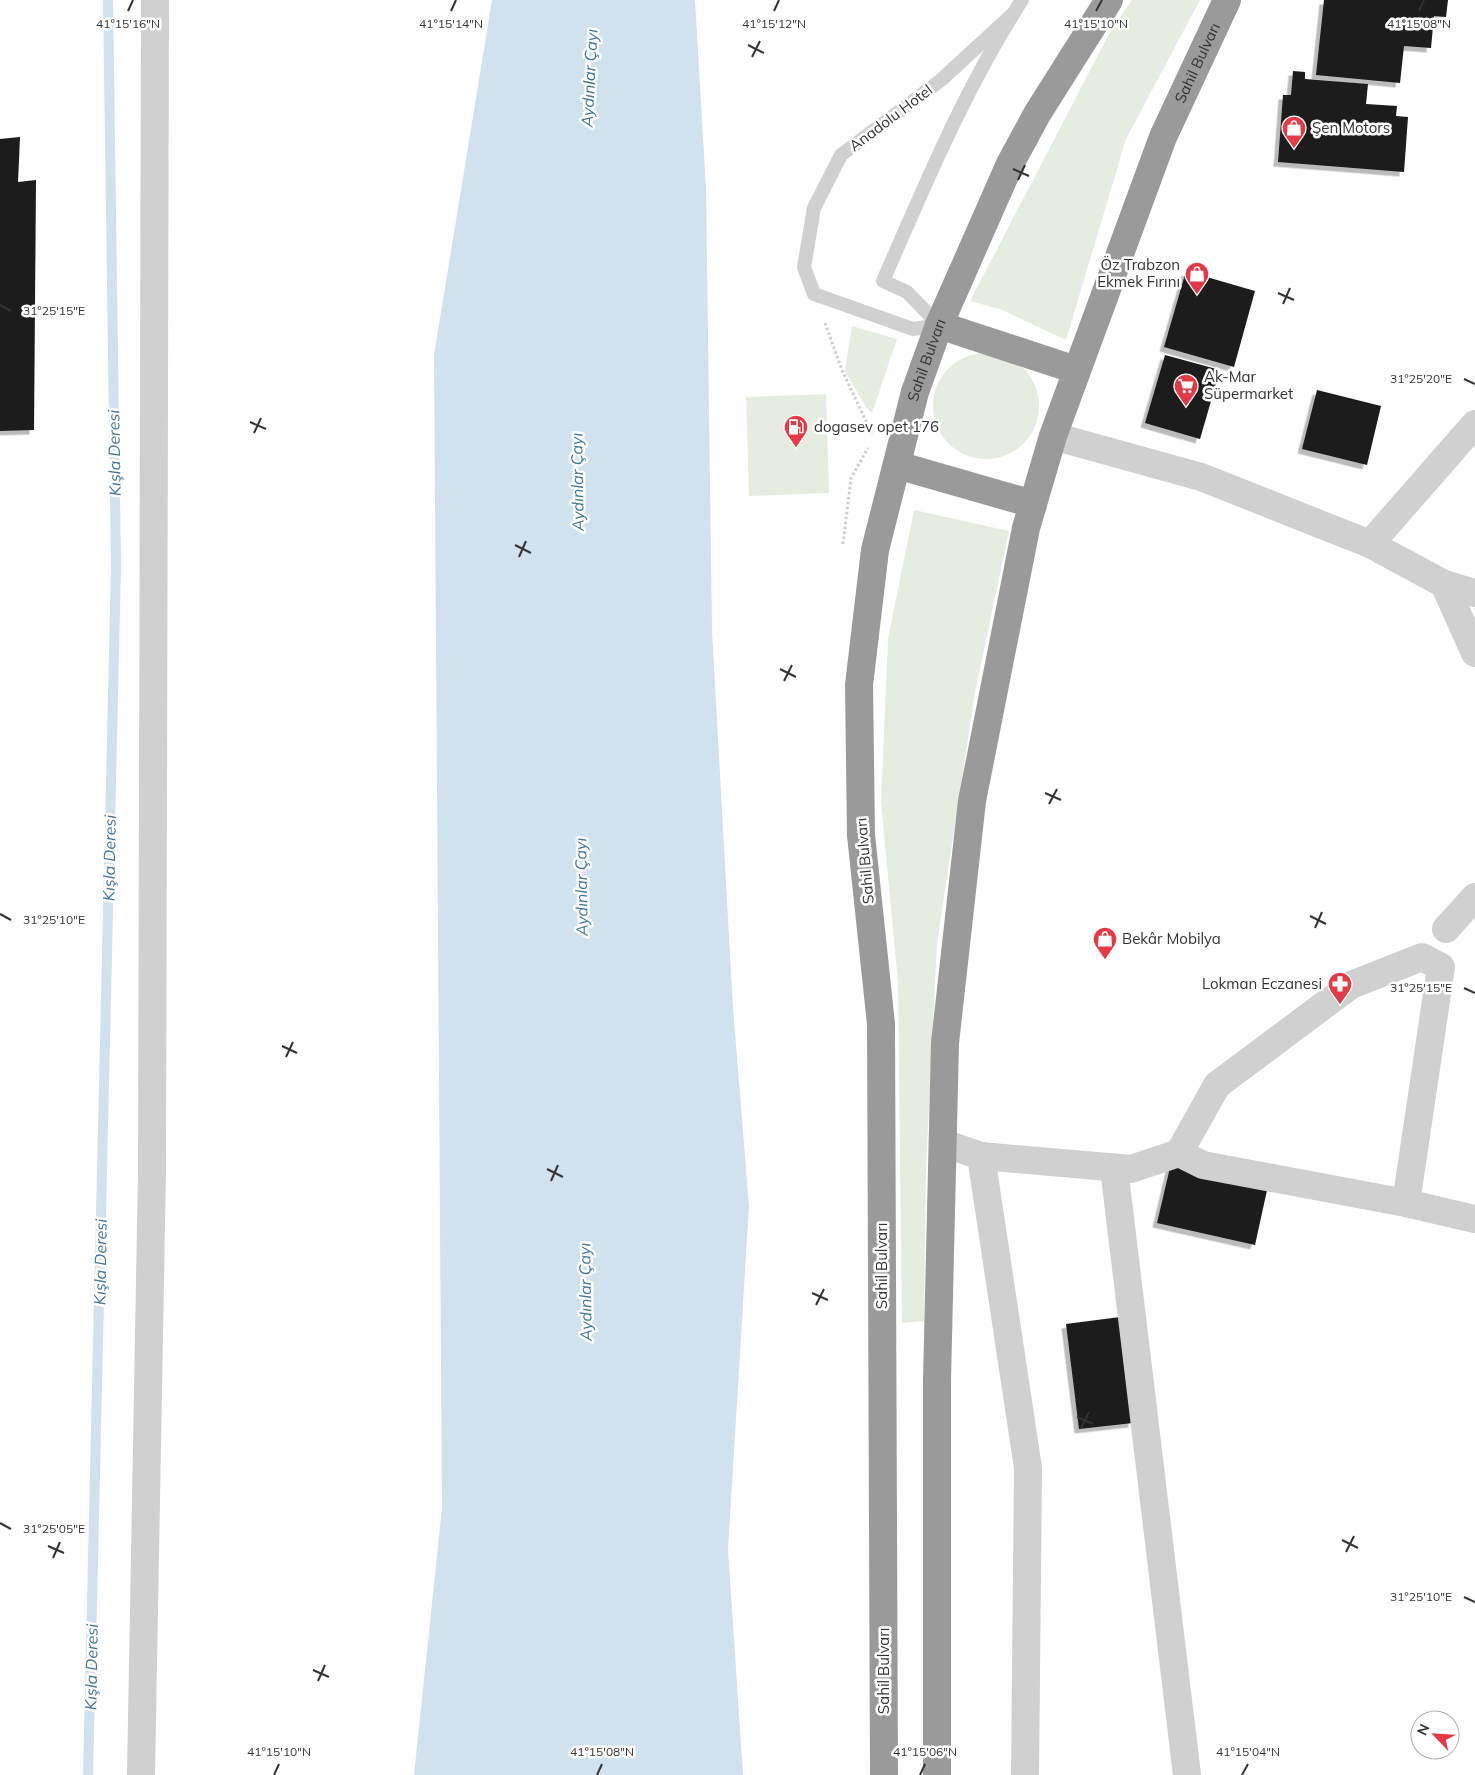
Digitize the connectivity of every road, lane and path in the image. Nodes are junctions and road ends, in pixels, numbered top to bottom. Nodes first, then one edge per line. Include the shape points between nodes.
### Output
1 (155, 0) edge
2 (1022, 0) edge
3 (1109, 0) edge
4 (1227, 0) edge
5 (1014, 13) junction
6 (814, 294) junction
7 (939, 325) junction
8 (1076, 370) junction
9 (1475, 424) edge
10 (1053, 436) junction
11 (874, 438) dead end
12 (897, 465) junction
13 (1033, 504) junction
14 (1370, 544) junction
15 (1444, 584) junction
16 (1475, 593) edge
17 (1475, 653) edge
18 (1475, 897) edge
19 (1446, 929) dead end
20 (943, 1143) junction
21 (1178, 1153) junction
22 (981, 1156) junction
23 (1114, 1168) junction
24 (1406, 1203) junction
25 (1475, 1219) edge
26 (141, 1775) edge
27 (884, 1775) edge
28 (938, 1775) edge
29 (1025, 1775) edge
30 (1187, 1775) edge

1 - 26 street via 152,1171
2 - 5 lane
3 - 7 highway, Sahil Bulvarı via 1037,114 1010,164
4 - 8 highway, Sahil Bulvarı via 1163,137
5 - 6 lane, Anadolu Hotel via 941,80 841,155 814,208 804,267
5 - 7 lane via 944,141 883,280 907,292
6 - 7 lane via 914,328
6 - 11 path via 842,370
7 - 8 highway
7 - 12 highway, Sahil Bulvarı via 915,392
8 - 10 highway, Sahil Bulvarı
9 - 14 street
10 - 13 highway, Sahil Bulvarı
10 - 14 street via 1202,477
12 - 13 highway
12 - 27 highway, Sahil Bulvarı via 875,550 859,685 861,835 882,1024
13 - 20 highway, Sahil Bulvarı via 972,801 945,1043
14 - 15 street
15 - 16 street
15 - 17 street
18 - 19 street
20 - 22 street
20 - 28 highway, Sahil Bulvarı via 937,1380
21 - 23 street via 1131,1169
21 - 24 street via 1203,1165
21 - 24 street via 1218,1085 1351,984 1422,957 1441,967
22 - 23 street
22 - 29 street via 1028,1468
23 - 30 street
24 - 25 street

